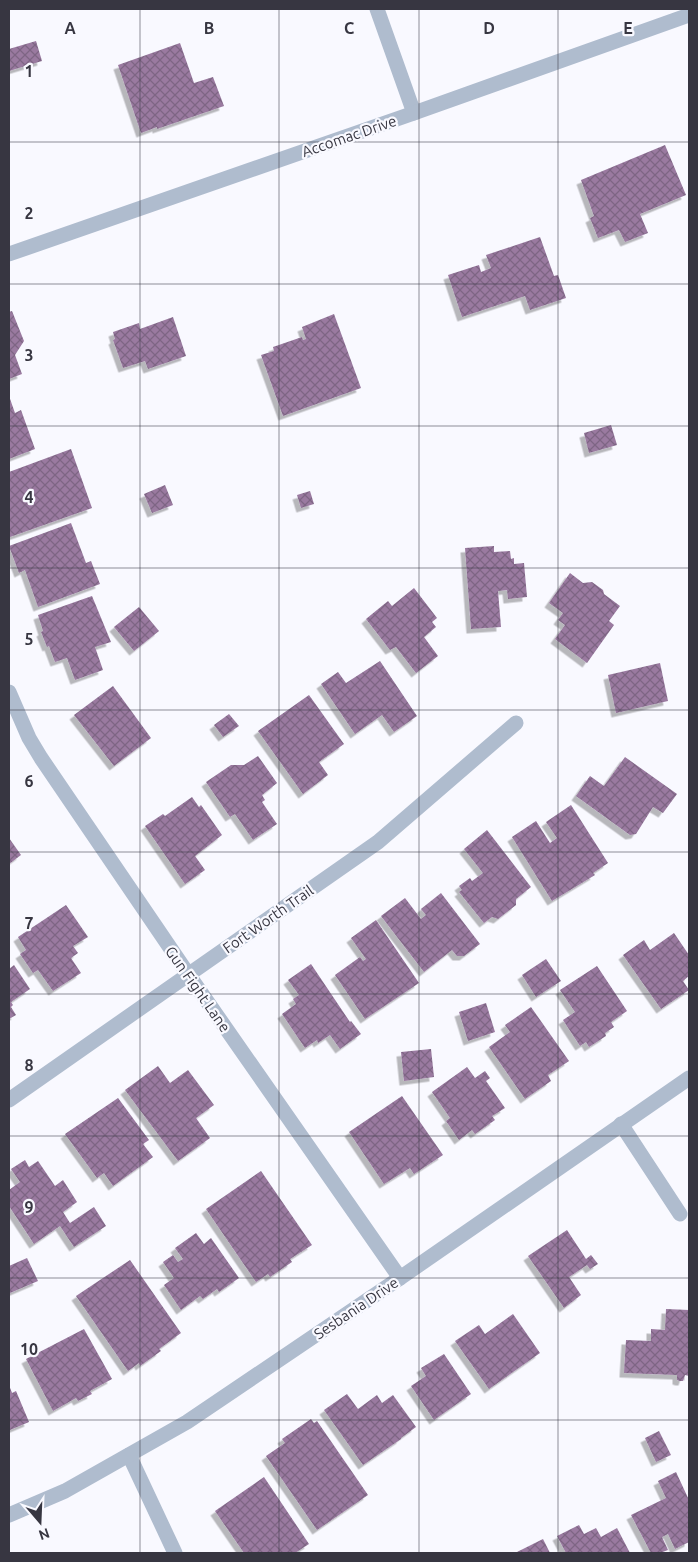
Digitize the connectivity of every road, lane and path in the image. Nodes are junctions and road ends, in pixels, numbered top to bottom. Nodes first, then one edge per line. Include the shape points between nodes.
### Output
1 (377, 9) edge
2 (689, 15) edge
3 (414, 113) junction
4 (9, 254) edge
5 (9, 692) edge
6 (516, 723) dead end
7 (188, 974) junction
8 (689, 1078) edge
9 (9, 1100) edge
10 (621, 1124) junction
11 (680, 1214) dead end
12 (400, 1278) junction
13 (129, 1455) junction
14 (9, 1515) edge
15 (175, 1553) edge

1 - 3 street
2 - 3 street, Accomac Drive
3 - 4 street, Accomac Drive
5 - 7 street, Gun Fight Lane via 41,758
6 - 7 street, Fort Worth Trail via 378,842
7 - 9 street, Fort Worth Trail
7 - 12 street, Gun Fight Lane
8 - 10 street, Sesbania Drive
10 - 11 street
10 - 12 street, Sesbania Drive
12 - 13 street, Sesbania Drive via 186,1422
13 - 14 street, Sesbania Drive via 65,1491
13 - 15 street

